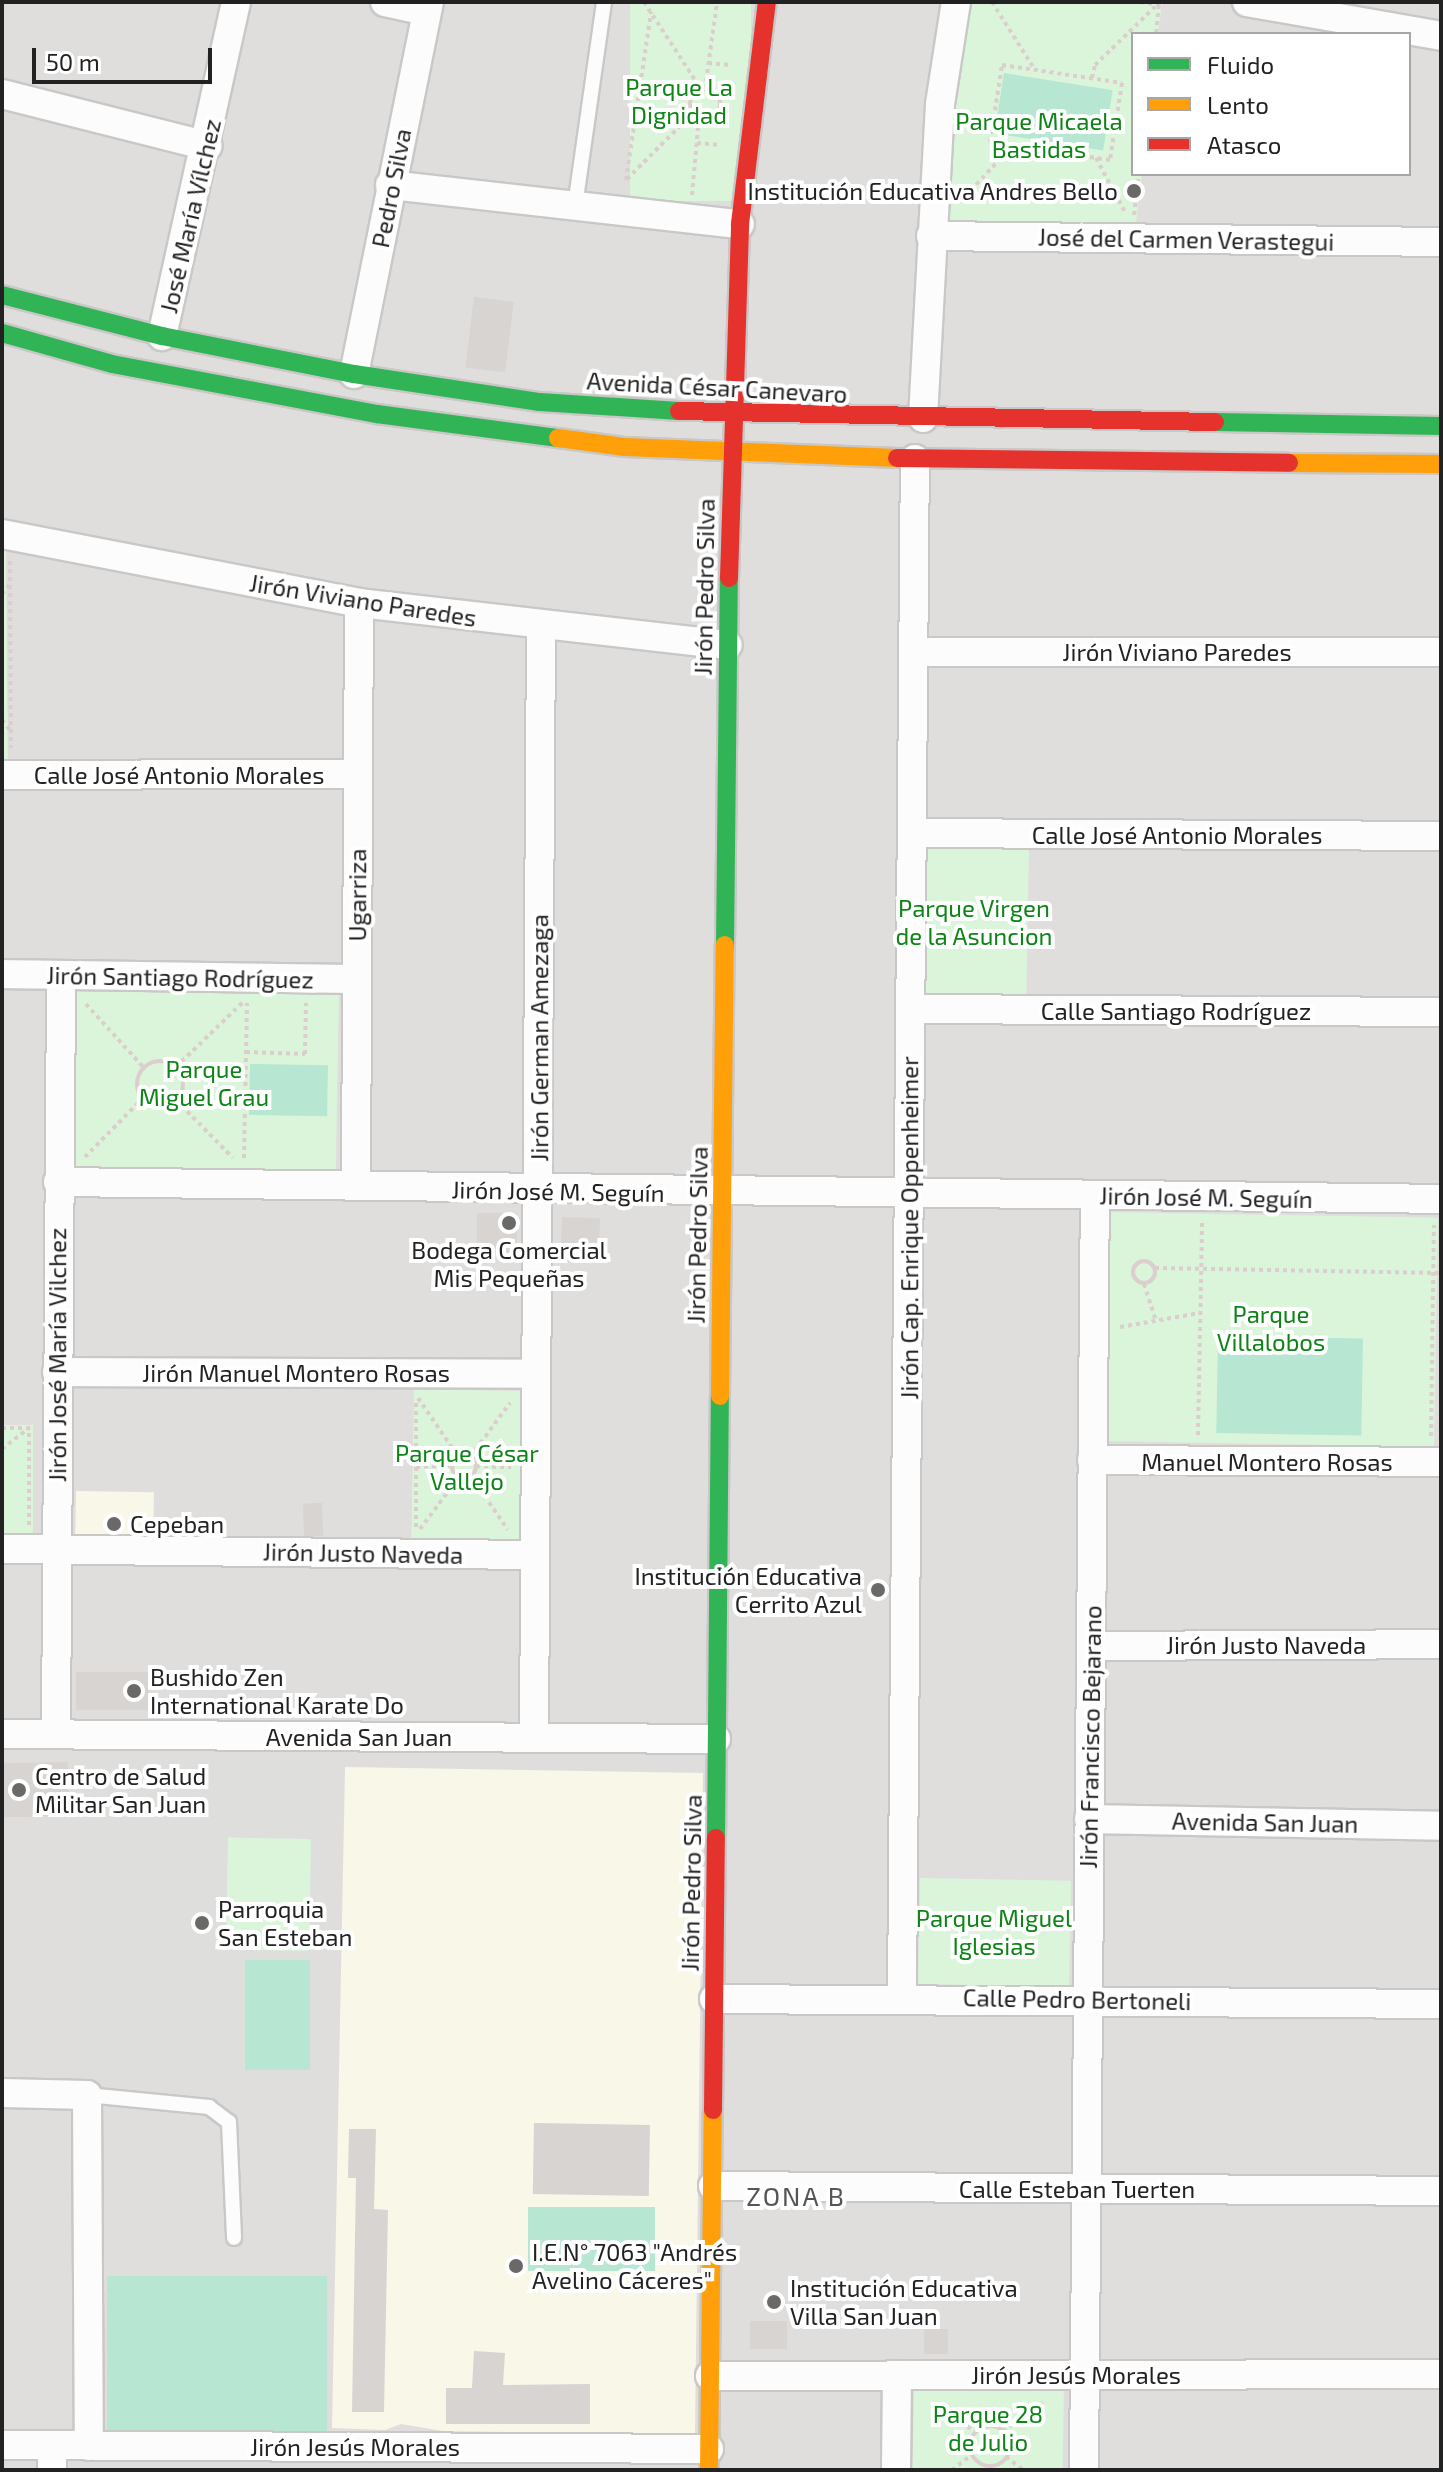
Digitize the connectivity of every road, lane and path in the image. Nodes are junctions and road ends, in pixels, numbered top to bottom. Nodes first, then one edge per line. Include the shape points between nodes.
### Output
1 (236, 2) edge
2 (385, 2) edge
3 (604, 2) edge
4 (644, 2) edge
5 (717, 2) edge
6 (767, 2) edge
7 (956, 2) edge
8 (992, 2) edge
9 (1140, 2) edge
10 (1247, 2) edge
11 (1160, 4) edge
12 (428, 6) edge
13 (651, 12) junction
14 (1156, 32) edge
15 (1441, 36) edge
16 (1035, 70) junction
17 (1092, 78) junction
18 (703, 89) junction
19 (2, 94) edge
20 (693, 113) junction
21 (699, 117) junction
22 (697, 143) junction
23 (1013, 145) junction
24 (208, 146) junction
25 (731, 147) dead end
26 (1096, 158) junction
27 (1139, 176) edge
28 (626, 180) junction
29 (390, 185) junction
30 (618, 188) dead end
31 (691, 205) dead end
32 (575, 206) junction
33 (740, 224) junction
34 (931, 236) junction
35 (1441, 242) edge
36 (2, 295) edge
37 (2, 333) edge
38 (162, 336) junction
39 (354, 374) junction
40 (732, 415) junction
41 (923, 418) junction
42 (1441, 426) edge
43 (730, 450) junction
44 (915, 459) junction
45 (1441, 464) edge
46 (6, 535) edge
47 (10, 584) junction
48 (2, 594) edge
49 (359, 603) junction
50 (541, 627) junction
51 (728, 645) junction
52 (914, 652) junction
53 (1441, 652) edge
54 (2, 720) edge
55 (11, 732) junction
56 (356, 774) junction
57 (7, 775) edge
58 (912, 833) junction
59 (1441, 836) edge
60 (2, 974) edge
61 (357, 979) junction
62 (70, 986) junction
63 (94, 996) dead end
64 (232, 998) dead end
65 (248, 998) junction
66 (262, 999) dead end
67 (292, 999) dead end
68 (307, 999) junction
69 (320, 1000) dead end
70 (911, 1009) junction
71 (78, 1011) dead end
72 (1441, 1012) edge
73 (246, 1052) junction
74 (176, 1067) junction
75 (144, 1068) junction
76 (142, 1099) junction
77 (176, 1100) junction
78 (76, 1151) dead end
79 (58, 1182) junction
80 (356, 1186) junction
81 (539, 1191) junction
82 (722, 1193) junction
83 (909, 1194) junction
84 (1095, 1196) junction
85 (1438, 1209) edge
86 (1202, 1211) junction
87 (1155, 1268) junction
88 (1201, 1269) junction
89 (1433, 1273) junction
90 (1441, 1273) edge
91 (1144, 1284) junction
92 (1200, 1313) junction
93 (1156, 1320) junction
94 (1110, 1329) dead end
95 (57, 1372) junction
96 (535, 1374) junction
97 (431, 1392) dead end
98 (416, 1396) junction
99 (517, 1407) dead end
100 (2, 1428) edge
101 (43, 1428) junction
102 (1183, 1436) dead end
103 (1214, 1437) dead end
104 (1415, 1440) dead end
105 (2, 1449) edge
106 (1198, 1449) junction
107 (457, 1455) junction
108 (471, 1456) junction
109 (1092, 1460) junction
110 (1441, 1462) edge
111 (452, 1466) junction
112 (476, 1466) junction
113 (416, 1467) junction
114 (517, 1467) dead end
115 (471, 1476) junction
116 (459, 1477) junction
117 (29, 1536) dead end
118 (2, 1549) edge
119 (56, 1550) junction
120 (532, 1555) junction
121 (1441, 1644) edge
122 (1091, 1646) junction
123 (2, 1734) edge
124 (56, 1734) junction
125 (534, 1738) junction
126 (716, 1739) junction
127 (1089, 1819) junction
128 (1441, 1826) edge
129 (902, 1997) junction
130 (714, 1999) junction
131 (1088, 1999) junction
132 (1441, 2004) edge
133 (2, 2093) edge
134 (87, 2095) junction
135 (713, 2186) junction
136 (1086, 2188) junction
137 (1441, 2191) edge
138 (234, 2238) dead end
139 (1441, 2374) edge
140 (897, 2375) junction
141 (1085, 2375) junction
142 (710, 2376) junction
143 (2, 2445) edge
144 (89, 2446) junction
145 (971, 2455) junction
146 (1006, 2457) junction
147 (52, 2458) edge
148 (518, 2459) edge
149 (709, 2460) edge
150 (896, 2470) edge
151 (952, 2470) edge
152 (1023, 2470) edge
153 (1084, 2470) edge

1 - 24 street, José María Vílchez
2 - 12 street
3 - 32 lane
4 - 13 path
5 - 18 path
6 - 33 main road, Jirón Pedro Silva
7 - 34 street via 940,104
8 - 16 path
9 - 11 path
10 - 15 street
11 - 14 path
11 - 17 path via 1095,65
12 - 29 street, Pedro Silva
13 - 18 path
13 - 28 path
16 - 17 path
16 - 23 path via 1002,65 990,142
17 - 26 path via 1122,83 1110,160
18 - 20 path via 692,96
18 - 21 path via 716,94 719,106 712,117
19 - 24 street
20 - 21 path
20 - 28 path
21 - 22 path
22 - 25 path
22 - 31 path
23 - 26 path
23 - 34 path
24 - 38 street, José María Vílchez
26 - 27 path via 1133,227
28 - 30 path
29 - 32 street
29 - 39 street, Pedro Silva
32 - 33 street
33 - 40 main road, Jirón Pedro Silva
34 - 35 street, José del Carmen Verastegui
34 - 41 street
36 - 38 main road, Avenida César Canevaro
37 - 43 main road via 112,364 377,414 625,447
38 - 39 main road, Avenida César Canevaro
39 - 40 main road, Avenida César Canevaro via 540,402
40 - 41 main road, Avenida César Canevaro
40 - 43 main road, Jirón Pedro Silva
41 - 42 main road, Avenida César Canevaro
43 - 44 main road
43 - 51 main road, Jirón Pedro Silva
44 - 45 main road
44 - 52 street, Jirón Cap. Enrique Oppenheimer
46 - 47 path
46 - 49 street, Jirón Viviano Paredes
47 - 48 path
47 - 55 path
49 - 50 street, Jirón Viviano Paredes
49 - 56 street, Ugarriza
50 - 51 street, Jirón Viviano Paredes
50 - 81 street, Jirón German Amezaga
51 - 82 main road, Jirón Pedro Silva
52 - 53 street, Jirón Viviano Paredes
52 - 58 street, Jirón Cap. Enrique Oppenheimer
54 - 55 path
55 - 57 path
56 - 57 street, Calle José Antonio Morales
56 - 61 street, Ugarriza
58 - 59 street, Calle José Antonio Morales
58 - 70 street, Jirón Cap. Enrique Oppenheimer
60 - 62 street, Jirón Santiago Rodríguez
61 - 62 street, Jirón Santiago Rodríguez
61 - 80 street, Ugarriza
62 - 63 path
62 - 71 path
62 - 75 path
62 - 79 street, Jirón José María Vilchez
64 - 65 path
65 - 66 path
65 - 73 path
65 - 74 path
67 - 68 path
68 - 69 path
68 - 73 path via 305,1054
70 - 72 street, Calle Santiago Rodríguez
70 - 83 street, Jirón Cap. Enrique Oppenheimer
73 - 77 path via 244,1169
74 - 75 path via 161,1061
74 - 77 path via 183,1085
75 - 76 path via 137,1085
76 - 77 path via 161,1107
76 - 78 path via 76,1166
79 - 80 street, Jirón José M. Seguín
79 - 95 street, Jirón José María Vilchez
80 - 81 street, Jirón José M. Seguín
81 - 82 street, Jirón José M. Seguín
81 - 96 street, Jirón German Amezaga
82 - 83 street, Jirón José M. Seguín
82 - 126 main road, Jirón Pedro Silva
83 - 84 street, Jirón José M. Seguín
83 - 129 street, Jirón Cap. Enrique Oppenheimer
84 - 86 street, Jirón José M. Seguín
84 - 109 street, Jirón Francisco Bejarano
85 - 86 street, Jirón José M. Seguín
85 - 89 path
86 - 88 path
87 - 88 path
87 - 91 path via 1154,1279
87 - 91 path via 1146,1262 1136,1265 1134,1275
88 - 89 path
88 - 92 path
89 - 90 path
89 - 104 path via 1431,1440
91 - 93 path
92 - 93 path
92 - 106 path
93 - 94 path
95 - 96 street, Jirón Manuel Montero Rosas
95 - 101 street, Jirón José María Vilchez
96 - 120 street, Jirón German Amezaga
97 - 98 path
98 - 107 path
98 - 113 path
99 - 108 path via 517,1392
100 - 101 path
101 - 105 path
101 - 117 path
101 - 119 street, Jirón José María Vilchez
102 - 106 path
103 - 106 path
106 - 109 street, Manuel Montero Rosas
106 - 110 street, Manuel Montero Rosas
107 - 108 path
107 - 111 path
108 - 112 path
109 - 122 street, Jirón Francisco Bejarano
111 - 113 path
111 - 116 path
112 - 114 path
112 - 115 path
113 - 116 path via 416,1535
115 - 116 path
115 - 120 path via 516,1541
118 - 119 street, Jirón Justo Naveda
119 - 120 street, Jirón Justo Naveda
119 - 124 street, Jirón José María Vilchez
120 - 125 street, Jirón German Amezaga
121 - 122 street, Jirón Justo Naveda
122 - 127 street, Jirón Francisco Bejarano
123 - 124 street, Avenida San Juan
124 - 125 street, Avenida San Juan
125 - 126 street, Avenida San Juan
126 - 130 main road, Jirón Pedro Silva
127 - 128 street, Avenida San Juan
127 - 131 street, Jirón Francisco Bejarano
129 - 130 street, Calle Pedro Bertoneli
129 - 131 street, Calle Pedro Bertoneli
130 - 135 main road, Jirón Pedro Silva
131 - 132 street, Calle Pedro Bertoneli
131 - 136 street, Jirón Francisco Bejarano
133 - 134 street
134 - 138 lane via 209,2107 229,2122
134 - 144 street
135 - 136 street, Calle Esteban Tuerten
135 - 142 main road, Jirón Pedro Silva
136 - 137 street, Calle Esteban Tuerten
136 - 141 street, Jirón Francisco Bejarano
139 - 141 street, Jirón Jesús Morales
140 - 141 street, Jirón Jesús Morales
140 - 142 street, Jirón Jesús Morales
140 - 150 street
141 - 153 street, Jirón Francisco Bejarano
142 - 149 main road, Jirón Pedro Silva
143 - 147 street, Jirón Jesús Morales
144 - 147 street, Jirón Jesús Morales
144 - 148 street, Jirón Jesús Morales
145 - 146 path via 991,2466
145 - 146 path via 975,2432 988,2426 1008,2437
145 - 151 path
146 - 152 path
148 - 149 street, Jirón Jesús Morales

